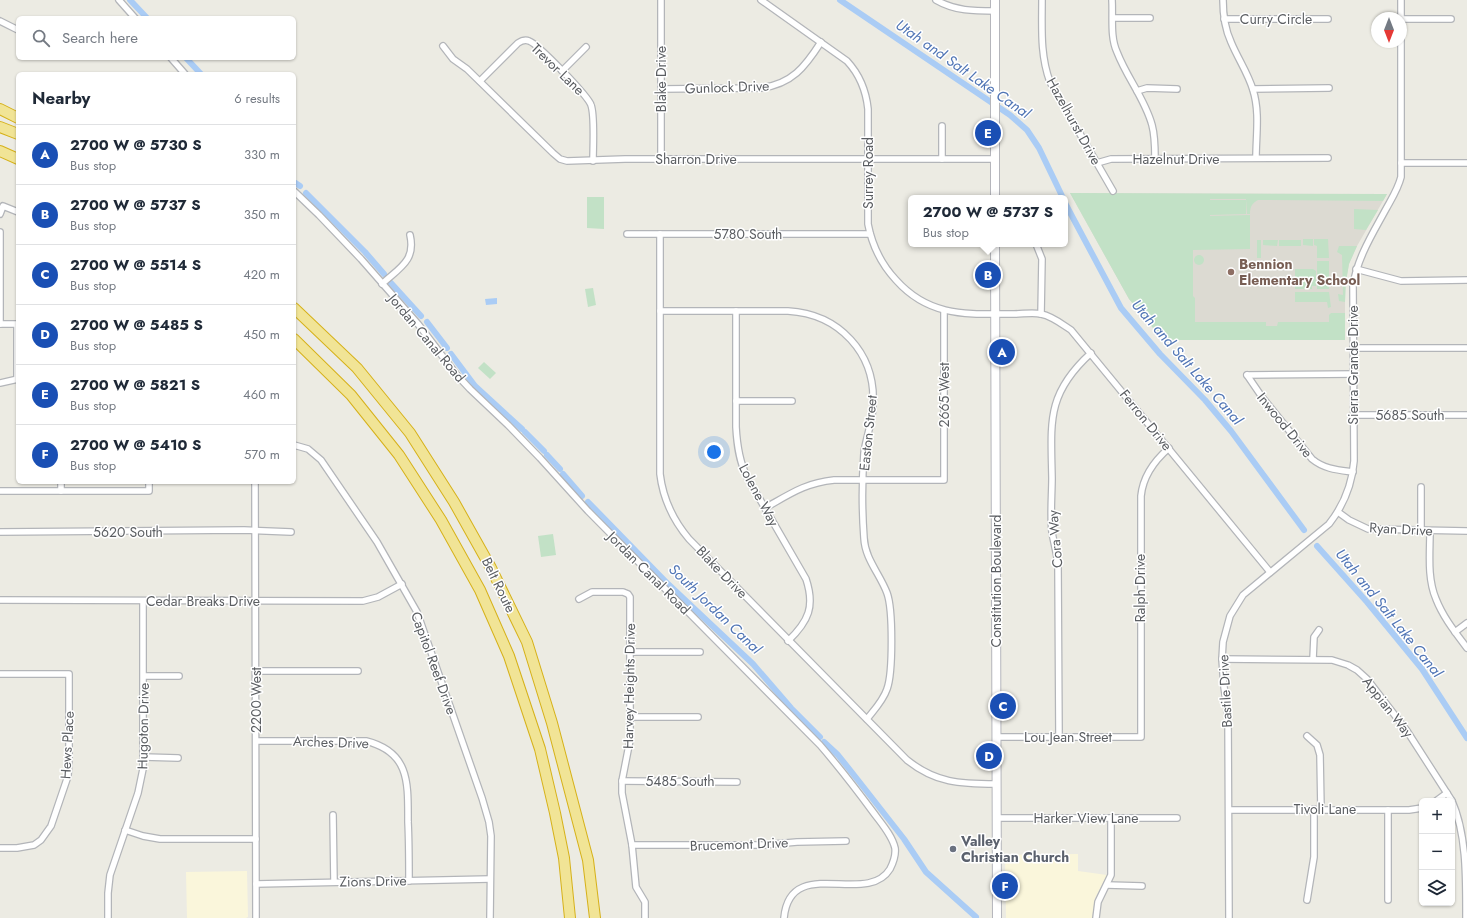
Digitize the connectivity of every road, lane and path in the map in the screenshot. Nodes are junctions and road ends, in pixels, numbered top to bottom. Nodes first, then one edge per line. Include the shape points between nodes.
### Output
1 (119, 0) edge
2 (661, 0) edge
3 (761, 0) edge
4 (936, 0) edge
5 (995, 0) edge
6 (1042, 0) edge
7 (1112, 0) edge
8 (1223, 0) edge
9 (1401, 0) edge
10 (995, 11) junction
11 (1401, 12) edge
12 (131, 16) edge
13 (1112, 18) junction
14 (1150, 18) dead end
15 (1407, 18) edge
16 (1224, 19) junction
17 (1328, 19) dead end
18 (1451, 19) dead end
19 (0, 21) edge
20 (16, 29) edge
21 (821, 42) junction
22 (443, 46) dead end
23 (586, 47) dead end
24 (1401, 48) edge
25 (173, 60) edge
26 (562, 71) junction
27 (184, 72) edge
28 (480, 81) junction
29 (1329, 88) dead end
30 (661, 89) junction
31 (1177, 89) dead end
32 (1253, 89) junction
33 (1137, 91) junction
34 (0, 109) edge
35 (16, 117) edge
36 (942, 126) dead end
37 (0, 128) edge
38 (16, 133) edge
39 (0, 151) edge
40 (16, 158) edge
41 (1256, 158) junction
42 (1328, 158) dead end
43 (661, 159) junction
44 (867, 159) junction
45 (942, 159) junction
46 (995, 159) junction
47 (1155, 159) junction
48 (593, 161) junction
49 (1097, 163) junction
50 (1401, 163) junction
51 (1467, 163) edge
52 (1113, 191) dead end
53 (296, 193) edge
54 (995, 195) edge
55 (16, 211) edge
56 (0, 214) edge
57 (0, 232) edge
58 (627, 234) dead end
59 (660, 234) junction
60 (870, 234) junction
61 (410, 235) dead end
62 (995, 247) edge
63 (1037, 247) edge
64 (1356, 269) junction
65 (1467, 280) edge
66 (382, 284) junction
67 (296, 310) edge
68 (944, 310) junction
69 (660, 311) junction
70 (736, 311) junction
71 (995, 314) junction
72 (1041, 314) junction
73 (0, 324) edge
74 (16, 324) edge
75 (296, 341) edge
76 (1353, 348) junction
77 (1467, 348) edge
78 (1091, 353) junction
79 (1354, 374) junction
80 (16, 379) edge
81 (0, 383) edge
82 (736, 401) junction
83 (792, 401) dead end
84 (1354, 415) junction
85 (1467, 415) edge
86 (296, 446) edge
87 (1169, 448) junction
88 (1353, 472) junction
89 (863, 480) junction
90 (61, 484) edge
91 (149, 484) edge
92 (255, 484) edge
93 (1421, 487) dead end
94 (0, 491) edge
95 (61, 491) junction
96 (765, 508) junction
97 (1338, 512) junction
98 (255, 531) junction
99 (1421, 531) junction
100 (1430, 531) junction
101 (1467, 531) edge
102 (0, 532) edge
103 (291, 532) dead end
104 (1270, 572) junction
105 (402, 584) junction
106 (579, 599) dead end
107 (0, 600) edge
108 (143, 601) junction
109 (255, 601) junction
110 (1467, 623) edge
111 (1319, 630) dead end
112 (1455, 632) junction
113 (788, 641) junction
114 (1467, 648) edge
115 (631, 652) junction
116 (700, 652) dead end
117 (1222, 659) junction
118 (1313, 659) junction
119 (256, 671) junction
120 (358, 671) dead end
121 (0, 674) edge
122 (144, 676) junction
123 (179, 676) dead end
124 (631, 717) junction
125 (698, 717) dead end
126 (867, 719) junction
127 (1307, 736) dead end
128 (996, 737) junction
129 (1059, 737) junction
130 (1141, 737) joint
131 (256, 741) junction
132 (144, 757) junction
133 (178, 758) dead end
134 (622, 781) junction
135 (737, 782) dead end
136 (996, 784) junction
137 (1447, 793) junction
138 (1440, 798) edge
139 (1450, 798) edge
140 (1455, 807) edge
141 (1314, 809) junction
142 (1321, 809) junction
143 (1419, 809) edge
144 (1228, 810) junction
145 (1388, 810) junction
146 (333, 815) dead end
147 (996, 818) junction
148 (1111, 818) junction
149 (1177, 818) dead end
150 (125, 830) junction
151 (256, 839) junction
152 (846, 841) dead end
153 (632, 845) junction
154 (0, 848) edge
155 (490, 879) junction
156 (409, 881) junction
157 (334, 882) junction
158 (256, 884) junction
159 (1107, 886) junction
160 (1142, 886) dead end
161 (1308, 900) dead end
162 (1388, 900) dead end
163 (108, 918) edge
164 (256, 918) edge
165 (490, 918) edge
166 (570, 918) edge
167 (595, 918) edge
168 (645, 918) edge
169 (784, 918) edge
170 (997, 918) edge
171 (1096, 918) edge
172 (1229, 918) edge
173 (1466, 918) edge

1 - 12 street
2 - 30 street, Blake Drive
3 - 21 street, Surrey Road
4 - 10 street via 964,11
5 - 10 main road
6 - 49 street, Hazelhurst Drive via 1042,44 1044,64 1050,82
7 - 13 street
8 - 16 street
9 - 11 street
10 - 46 main road
13 - 14 street
13 - 33 street via 1116,52
15 - 18 street
16 - 17 street, Curry Circle
16 - 32 street via 1231,42
19 - 20 street
21 - 30 street, Gunlock Drive via 801,70 787,80 770,87
21 - 44 street, Surrey Road via 847,61 858,74 866,92
22 - 28 street, Sharron Drive via 453,59
23 - 26 street
24 - 50 street, Sierra Grande Drive
25 - 27 street
26 - 28 street, Trevor Lane via 536,45 524,40
26 - 48 street, Trevor Lane via 587,97 592,107
28 - 48 street, Sharron Drive via 557,157 567,161
29 - 32 street
30 - 43 street, Blake Drive
31 - 33 street via 1147,88
32 - 41 street via 1257,116
33 - 47 street via 1154,132
34 - 35 highway
36 - 45 street
37 - 38 highway
39 - 40 highway
41 - 42 street, Hazelnut Drive
41 - 47 street, Hazelnut Drive
43 - 44 street, Sharron Drive
43 - 48 street, Sharron Drive
44 - 45 street, Sharron Drive
44 - 60 street, Surrey Road
45 - 46 street, Sharron Drive
46 - 54 main road
47 - 49 street, Hazelnut Drive via 1111,159
49 - 52 street, Hazelhurst Drive
50 - 51 street
50 - 64 street, Sierra Grande Drive via 1396,191
53 - 66 street, Jordan Canal Road
55 - 56 street via 3,206
57 - 73 street
58 - 59 street, 5780 South
59 - 60 street, 5780 South
59 - 69 street, Blake Drive
60 - 68 street, Surrey Road via 885,267 902,287 921,301
61 - 66 street via 410,256
62 - 71 main road, Constitution Boulevard
63 - 72 street via 1042,259
64 - 65 street via 1401,281
64 - 76 street, Sierra Grande Drive via 1352,304
66 - 169 street, Jordan Canal Road via 430,338 466,385 820,745 886,830 895,849 893,863 885,876 869,883 805,886 792,895
67 - 167 highway, Belt Route via 357,368 410,432 491,568 527,642 552,723 588,860
68 - 71 street, Surrey Road via 968,314
68 - 89 street, 2665 West via 944,480
69 - 70 street, Easton Street
69 - 113 street, Blake Drive via 660,474 662,489 670,510 689,539
70 - 82 street, Lolene Way
70 - 89 street, Easton Street via 803,313 825,320 853,341 867,366 873,390 873,410 864,451
71 - 72 street, Ferron Drive
71 - 128 main road, Constitution Boulevard
72 - 78 street, Ferron Drive via 1071,330
73 - 74 street
75 - 166 highway, Belt Route via 351,395 399,455 441,520 480,590 509,656 540,749 564,858
76 - 77 street
76 - 79 street, Sierra Grande Drive
78 - 87 street, Ferron Drive
78 - 129 street, Cora Way via 1076,367 1063,386 1055,404 1052,424 1052,526 1058,568
79 - 84 street, Sierra Grande Drive
79 - 88 street, Inwood Drive via 1247,375 1312,459 1326,468
80 - 81 street
82 - 83 street
82 - 96 street, Lolene Way via 740,460
84 - 85 street, 5685 South
84 - 88 street, Sierra Grande Drive
86 - 105 street, Capitol Reef Drive via 308,449 322,460 364,521
87 - 104 street, Ferron Drive
87 - 130 street, Ralph Drive via 1150,468 1141,496
88 - 97 street, Sierra Grande Drive
89 - 96 street via 834,480 813,484
89 - 126 street, Easton Street via 865,546 887,594 891,624 891,667 888,688
90 - 95 street
91 - 95 street via 149,491
92 - 98 street, 2200 West
93 - 99 street
94 - 95 street
96 - 113 street, Lolene Way via 806,579 809,589 810,605 807,618
97 - 99 street, Ryan Drive via 1368,529
97 - 104 street, Bastile Drive via 1321,531
98 - 102 street, 5620 South
98 - 103 street, 5620 South
98 - 109 street, 2200 West
99 - 100 street, Ryan Drive
100 - 101 street, Ryan Drive
100 - 112 street via 1433,589 1443,614
104 - 117 street, Bastile Drive via 1243,595 1230,616 1223,642
105 - 109 street, Cedar Breaks Drive via 378,597 363,601
105 - 155 street, Capitol Reef Drive via 422,624 489,822
106 - 115 street, Harvey Heights Drive via 592,592 628,594 631,602
107 - 108 street, Cedar Breaks Drive
108 - 109 street, Cedar Breaks Drive
108 - 122 street, Hugoton Drive
109 - 119 street, 2200 West
110 - 112 street
111 - 118 street via 1314,637
112 - 114 street
113 - 126 street, Blake Drive
115 - 116 street
115 - 124 street, Harvey Heights Drive
117 - 118 street, Appian Way
117 - 144 street, Bastile Drive via 1228,715
118 - 137 street, Appian Way via 1338,661 1358,670 1407,731
119 - 120 street
119 - 131 street, 2200 West
121 - 154 street, Hews Place via 69,674 68,776 51,826 34,845
122 - 123 street
122 - 132 street, Hugoton Drive
124 - 125 street
124 - 134 street, Harvey Heights Drive via 630,745
126 - 136 street, Blake Drive via 907,760 926,773 942,780 960,783
127 - 142 street via 1317,745 1320,755
128 - 129 street, Lou Jean Street
128 - 136 main road, Constitution Boulevard
129 - 130 street, Lou Jean Street
131 - 151 street, 2200 West
131 - 156 street, Arches Drive via 366,741 378,744 394,755 401,764 407,780
132 - 133 street
132 - 150 street, Hugoton Drive via 141,781
134 - 135 street, 5485 South
134 - 153 street, Harvey Heights Drive
136 - 147 main road, Constitution Boulevard
137 - 138 street
137 - 139 street, Appian Way
140 - 173 street, Appian Way via 1462,821 1466,841
141 - 142 street, Tivoli Lane
141 - 144 street, Tivoli Lane
141 - 161 street via 1314,857
142 - 145 street, Tivoli Lane
143 - 145 street, Tivoli Lane
144 - 172 street, Bastile Drive
145 - 162 street
146 - 157 street
147 - 148 street, Harker View Lane
147 - 170 main road, Constitution Boulevard
148 - 149 street, Harker View Lane
148 - 159 street via 1112,870
150 - 151 street via 160,839
150 - 163 street, Hugoton Drive via 110,875
151 - 158 street, 2200 West
152 - 153 street, Brucemont Drive via 763,845
153 - 168 street, Harvey Heights Drive via 636,887 645,902
155 - 156 street, Zions Drive
155 - 165 street, Capitol Reef Drive
156 - 157 street, Zions Drive
157 - 158 street, Zions Drive
158 - 164 street, 2200 West
159 - 160 street
159 - 171 street via 1098,902

